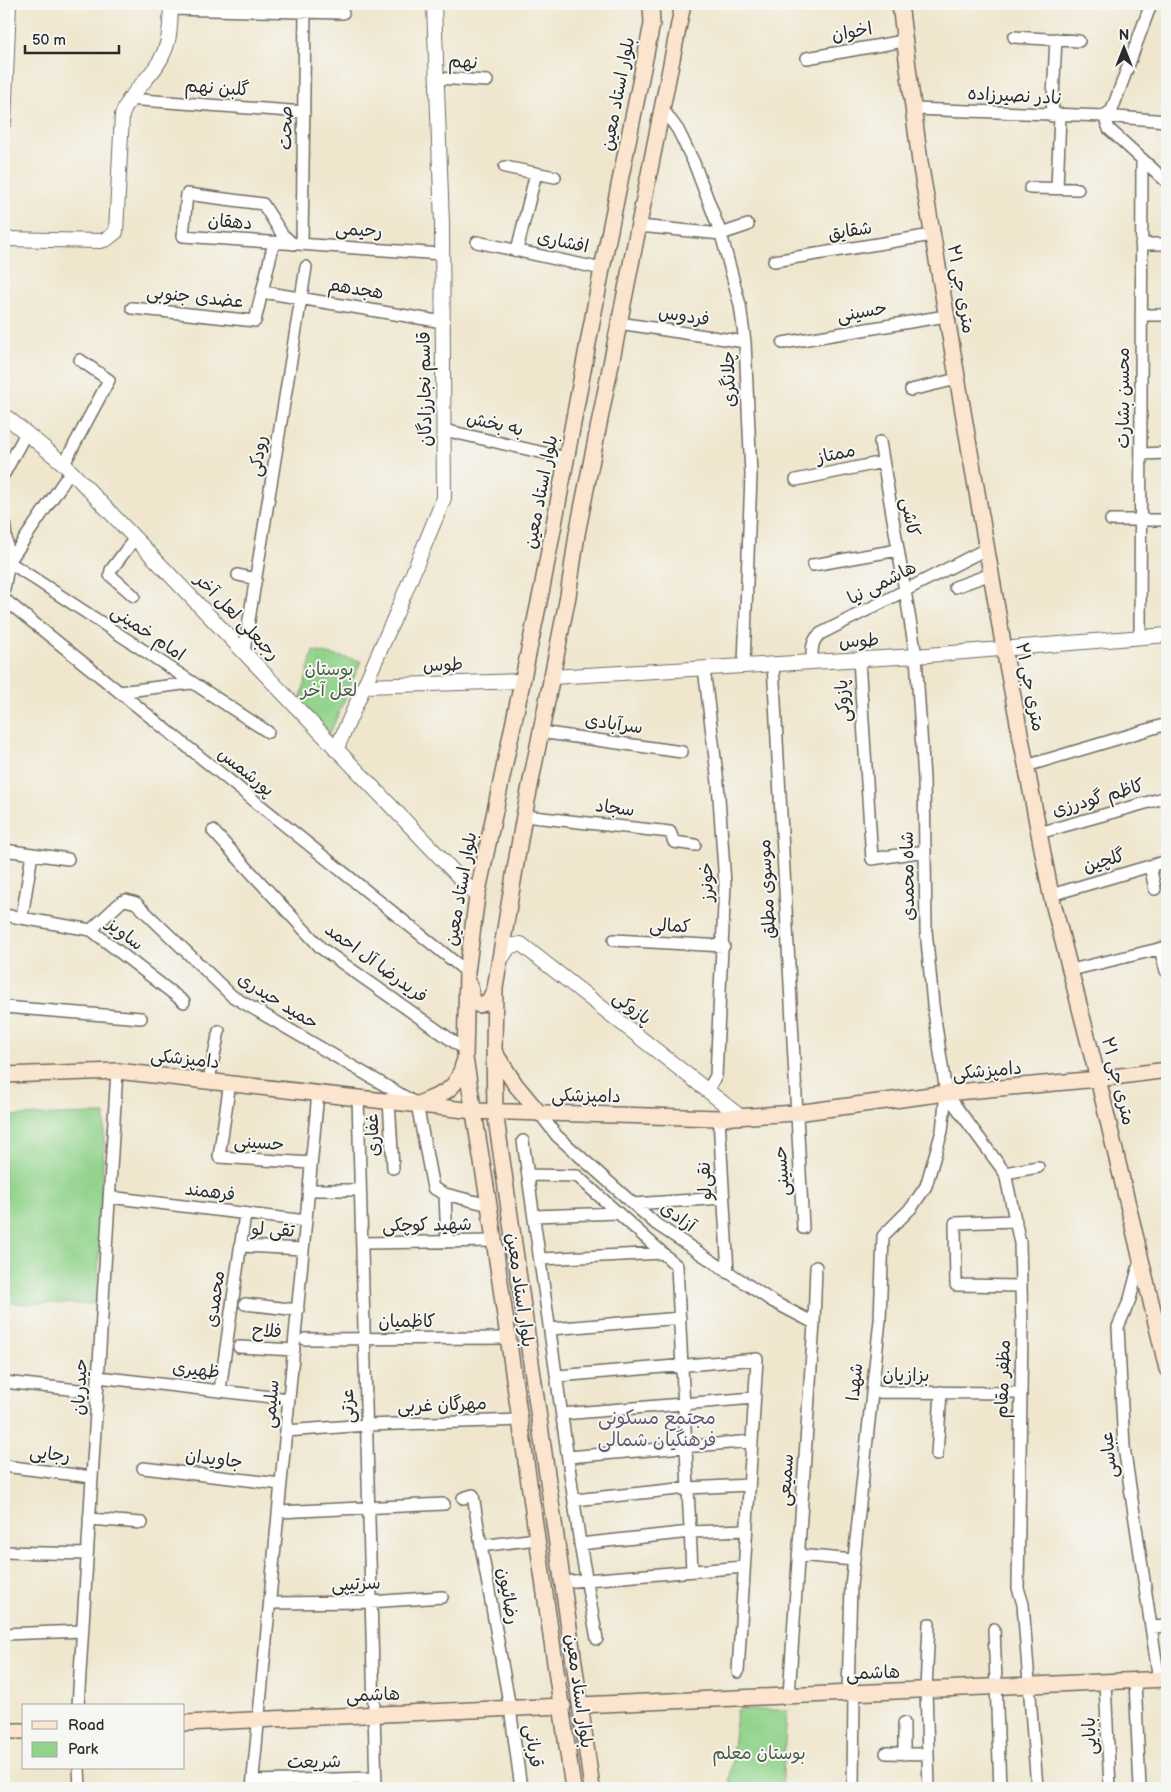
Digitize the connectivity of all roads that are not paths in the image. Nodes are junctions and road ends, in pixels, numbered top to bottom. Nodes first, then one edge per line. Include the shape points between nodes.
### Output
1 (9, 4) edge
2 (434, 4) edge
3 (651, 4) edge
4 (657, 4) edge
5 (900, 4) edge
6 (1152, 4) edge
7 (170, 6) edge
8 (680, 8) edge
9 (305, 12) junction
10 (343, 13) dead end
11 (652, 24) junction
12 (1014, 37) dead end
13 (1056, 39) junction
14 (904, 40) junction
15 (1079, 41) dead end
16 (807, 58) dead end
17 (436, 78) junction
18 (487, 81) dead end
19 (128, 99) junction
20 (662, 108) junction
21 (914, 108) junction
22 (304, 112) junction
23 (1108, 113) junction
24 (1056, 116) junction
25 (1167, 121) edge
26 (4, 122) edge
27 (1142, 160) junction
28 (505, 167) dead end
29 (536, 173) junction
30 (555, 177) dead end
31 (1167, 182) edge
32 (1030, 188) dead end
33 (1057, 188) junction
34 (1078, 189) dead end
35 (748, 225) dead end
36 (638, 226) junction
37 (721, 234) junction
38 (932, 236) junction
39 (4, 239) edge
40 (274, 242) junction
41 (477, 242) dead end
42 (297, 244) junction
43 (1141, 244) junction
44 (1167, 244) edge
45 (518, 250) junction
46 (442, 254) junction
47 (774, 261) dead end
48 (306, 267) dead end
49 (602, 268) junction
50 (262, 292) junction
51 (301, 298) junction
52 (132, 308) dead end
53 (1141, 315) junction
54 (1167, 315) edge
55 (946, 316) junction
56 (443, 322) junction
57 (619, 323) junction
58 (745, 342) junction
59 (783, 344) dead end
60 (80, 360) dead end
61 (957, 379) junction
62 (911, 390) dead end
63 (4, 415) edge
64 (444, 430) junction
65 (26, 433) junction
66 (880, 442) dead end
67 (1167, 453) edge
68 (1141, 454) junction
69 (566, 458) junction
70 (883, 462) junction
71 (68, 468) junction
72 (4, 474) edge
73 (796, 480) dead end
74 (1140, 519) junction
75 (1111, 520) dead end
76 (1167, 520) edge
77 (4, 521) edge
78 (554, 523) junction
79 (577, 534) junction
80 (135, 538) junction
81 (6, 539) edge
82 (19, 549) junction
83 (986, 549) junction
84 (898, 550) junction
85 (9, 562) junction
86 (813, 566) dead end
87 (991, 574) junction
88 (238, 575) dead end
89 (256, 579) junction
90 (955, 587) dead end
91 (542, 588) junction
92 (4, 589) edge
93 (905, 591) junction
94 (134, 596) dead end
95 (568, 596) junction
96 (4, 599) edge
97 (1167, 635) edge
98 (1140, 638) junction
99 (1004, 649) junction
100 (244, 651) junction
101 (916, 656) junction
102 (859, 660) junction
103 (812, 662) junction
104 (744, 664) junction
105 (773, 664) junction
106 (704, 668) junction
107 (551, 677) junction
108 (521, 681) junction
109 (191, 683) junction
110 (365, 686) junction
111 (119, 692) junction
112 (1167, 724) edge
113 (268, 732) dead end
114 (540, 732) junction
115 (336, 750) junction
116 (682, 752) dead end
117 (1026, 766) junction
118 (1167, 797) edge
119 (524, 816) junction
120 (213, 831) dead end
121 (1038, 834) junction
122 (694, 845) dead end
123 (4, 850) edge
124 (925, 851) junction
125 (32, 854) junction
126 (68, 859) dead end
127 (1167, 861) edge
128 (1150, 866) junction
129 (1155, 889) dead end
130 (1051, 895) junction
131 (477, 896) junction
132 (4, 914) edge
133 (22, 918) junction
134 (91, 930) junction
135 (614, 940) dead end
136 (724, 946) junction
137 (1164, 948) edge
138 (500, 959) junction
139 (1071, 970) junction
140 (1166, 971) dead end
141 (467, 972) junction
142 (495, 988) junction
143 (184, 1002) dead end
144 (4, 1008) edge
145 (141, 1018) dead end
146 (220, 1031) dead end
147 (494, 1050) junction
148 (465, 1054) junction
149 (1167, 1070) edge
150 (117, 1071) junction
151 (4, 1075) edge
152 (1098, 1079) junction
153 (209, 1080) junction
154 (230, 1082) junction
155 (704, 1088) junction
156 (318, 1093) junction
157 (946, 1093) junction
158 (358, 1098) junction
159 (389, 1101) junction
160 (416, 1104) junction
161 (474, 1111) junction
162 (495, 1111) junction
163 (796, 1113) junction
164 (540, 1114) junction
165 (741, 1117) junction
166 (719, 1118) junction
167 (523, 1141) dead end
168 (312, 1163) junction
169 (1038, 1167) dead end
170 (393, 1168) dead end
171 (1005, 1173) junction
172 (528, 1175) junction
173 (309, 1190) junction
174 (360, 1190) junction
175 (445, 1194) junction
176 (109, 1197) junction
177 (723, 1198) junction
178 (633, 1204) junction
179 (489, 1205) junction
180 (618, 1213) junction
181 (245, 1214) junction
182 (534, 1216) junction
183 (1016, 1221) junction
184 (306, 1222) junction
185 (804, 1228) dead end
186 (515, 1240) junction
187 (494, 1241) junction
188 (447, 1242) junction
189 (362, 1243) junction
190 (241, 1246) junction
191 (303, 1249) junction
192 (663, 1253) junction
193 (1141, 1258) junction
194 (541, 1259) junction
195 (816, 1267) dead end
196 (728, 1273) junction
197 (1021, 1286) junction
198 (245, 1304) dead end
199 (298, 1310) junction
200 (680, 1318) junction
201 (814, 1323) junction
202 (551, 1329) junction
203 (508, 1338) junction
204 (305, 1339) dead end
205 (364, 1339) junction
206 (239, 1347) dead end
207 (294, 1350) junction
208 (682, 1365) junction
209 (1167, 1369) edge
210 (558, 1376) junction
211 (98, 1377) junction
212 (4, 1382) edge
213 (220, 1390) junction
214 (97, 1392) junction
215 (872, 1392) junction
216 (941, 1392) junction
217 (1020, 1393) junction
218 (754, 1398) junction
219 (289, 1399) junction
220 (684, 1403) junction
221 (562, 1414) junction
222 (520, 1420) junction
223 (366, 1425) junction
224 (286, 1431) junction
225 (752, 1441) junction
226 (686, 1446) junction
227 (937, 1455) dead end
228 (568, 1457) junction
229 (4, 1466) edge
230 (143, 1468) dead end
231 (92, 1477) junction
232 (281, 1484) junction
233 (749, 1485) junction
234 (688, 1488) junction
235 (463, 1498) dead end
236 (575, 1500) junction
237 (444, 1504) dead end
238 (368, 1509) junction
239 (278, 1512) junction
240 (89, 1519) junction
241 (142, 1523) dead end
242 (746, 1530) junction
243 (690, 1532) junction
244 (536, 1539) junction
245 (580, 1544) junction
246 (481, 1546) junction
247 (4, 1552) edge
248 (87, 1554) junction
249 (798, 1555) junction
250 (854, 1560) junction
251 (744, 1568) junction
252 (692, 1570) junction
253 (586, 1580) junction
254 (562, 1582) junction
255 (442, 1597) dead end
256 (370, 1602) junction
257 (270, 1603) junction
258 (929, 1624) dead end
259 (1167, 1626) edge
260 (1151, 1627) junction
261 (994, 1630) dead end
262 (82, 1631) junction
263 (4, 1634) edge
264 (597, 1639) dead end
265 (738, 1672) dead end
266 (1163, 1680) edge
267 (1136, 1681) junction
268 (1105, 1682) junction
269 (1031, 1685) junction
270 (996, 1686) junction
271 (926, 1689) junction
272 (851, 1693) junction
273 (788, 1695) junction
274 (78, 1704) edge
275 (580, 1705) junction
276 (563, 1706) junction
277 (510, 1708) junction
278 (373, 1714) junction
279 (258, 1719) junction
280 (185, 1723) edge
281 (904, 1723) dead end
282 (22, 1731) edge
283 (4, 1732) edge
284 (886, 1753) dead end
285 (904, 1754) junction
286 (928, 1754) junction
287 (79, 1770) edge
288 (376, 1783) edge
289 (252, 1784) edge
290 (80, 1788) edge
291 (521, 1788) edge
292 (573, 1788) edge
293 (592, 1788) edge
294 (853, 1788) edge
295 (928, 1788) edge
296 (1000, 1788) edge
297 (1037, 1788) edge
298 (1110, 1788) edge
299 (1140, 1788) edge

1 - 26 street
2 - 17 street, قاسم نجارزادگان
3 - 11 main road, بلوار استاد معین
4 - 11 main road
5 - 14 main road, ۲۱ متری جی
6 - 23 street
7 - 9 street
7 - 19 street via 165,52
8 - 20 main road, بلوار استاد معین
9 - 10 street
9 - 22 street, صحت
11 - 49 main road, بلوار استاد معین
12 - 13 street
13 - 15 street
13 - 24 street
14 - 16 street, اخوان
14 - 21 main road, ۲۱ متری جی
17 - 18 street, نهم
17 - 46 street, قاسم نجارزادگان
19 - 22 street, گلبن نهم
19 - 39 street via 122,115 116,232 100,241
20 - 36 main road, بلوار استاد معین
20 - 37 street, چلانگری via 688,148
21 - 24 street, نادر نصیرزاده
21 - 38 main road, ۲۱ متری جی
22 - 42 street, صحت
23 - 24 street, نادر نصیرزاده
23 - 25 street, نادر نصیرزاده
23 - 27 street via 1108,128
24 - 33 street
27 - 31 street
27 - 43 street, محسن بشارت
28 - 29 street
29 - 30 street
29 - 45 street, افشاری
32 - 33 street
33 - 34 street
35 - 37 street
36 - 37 street
36 - 57 main road, بلوار استاد معین
37 - 58 street, چلانگری via 740,305
38 - 47 street, شقایق
38 - 55 main road, ۲۱ متری جی
40 - 42 street, رحیمی
40 - 42 street, دهقان via 184,236 187,194 263,204 282,234
40 - 50 street
41 - 45 street, افشاری
42 - 46 street, رحیمی
43 - 44 street
43 - 53 street, محسن بشارت
45 - 49 street, افشاری
46 - 56 street, قاسم نجارزادگان
48 - 51 street, رودکی
49 - 69 main road, بلوار استاد معین
50 - 51 street, هجدهم
50 - 52 street, عضدی جنوبی via 255,321
51 - 56 street, هجدهم
51 - 89 street, رودکی
53 - 54 street
53 - 68 street, محسن بشارت
55 - 59 street, حسینی
55 - 61 main road, ۲۱ متری جی
56 - 64 street, قاسم نجارزادگان
57 - 58 street, فردوس
57 - 79 main road, بلوار استاد معین
58 - 104 street, چلانگری via 750,475
60 - 71 street via 109,380
61 - 62 street
61 - 83 main road, ۲۱ متری جی
63 - 65 street, رجبعلی لعل آخر
64 - 69 street, به بخش
64 - 110 street, قاسم نجارزادگان via 444,498
65 - 71 street, رجبعلی لعل آخر
65 - 72 street
66 - 70 street, کاشی
67 - 68 street
68 - 74 street, محسن بشارت
69 - 78 main road, بلوار استاد معین
70 - 73 street, ممتاز
70 - 84 street, کاشی
71 - 80 street, رجبعلی لعل آخر
71 - 82 street
74 - 75 street
74 - 76 street
74 - 98 street, محسن بشارت
77 - 81 street
78 - 79 main road via 558,541 569,543
78 - 91 main road, بلوار استاد معین
79 - 95 main road, بلوار استاد معین
80 - 94 street via 110,575
80 - 100 street, رجبعلی لعل آخر
81 - 82 street
81 - 85 street
82 - 85 street
83 - 87 main road, ۲۱ متری جی
83 - 93 street, هاشمی نیا
84 - 86 street
84 - 93 street, کاشی
85 - 92 street
85 - 109 street, امام خمینی
87 - 90 street
87 - 99 main road, ۲۱ متری جی
88 - 89 street
89 - 100 street, رودکی
91 - 95 main road via 550,576 562,574 568,584
91 - 108 main road, بلوار استاد معین
93 - 101 street, کاشی
93 - 103 street, هاشمی نیا via 816,638
95 - 107 main road, بلوار استاد معین
96 - 111 street, پورشمس
97 - 98 street, طوس
98 - 99 street, طوس
99 - 101 street, طوس
99 - 117 main road, ۲۱ متری جی
100 - 115 street, رجبعلی لعل آخر
101 - 102 street, طوس
101 - 124 street, شاه محمدی
102 - 103 street, طوس
102 - 124 street, پازوکی via 872,859
103 - 105 street, طوس
104 - 105 street, طوس
104 - 106 street, طوس
105 - 163 street, موسوی مطلق
106 - 107 street, طوس
106 - 136 street, خونرز via 718,783 724,868
107 - 114 main road, بلوار استاد معین
108 - 110 street, طوس
108 - 131 main road, بلوار استاد معین
109 - 111 street
109 - 113 street, امام خمینی
110 - 115 street, قاسم نجارزادگان
111 - 141 street, پورشمس
112 - 117 street
114 - 116 street, سرآبادی
114 - 119 main road, بلوار استاد معین
115 - 131 street, رجبعلی لعل آخر
117 - 121 main road, ۲۱ متری جی
118 - 121 street, کاظم گودرزی
119 - 122 street, سجاد via 670,832 674,842
119 - 138 main road, بلوار استاد معین
120 - 148 street, فریدرضا آل احمد via 321,948
121 - 130 main road, ۲۱ متری جی
123 - 125 street
124 - 157 street, شاه محمدی via 931,986
125 - 126 street
125 - 133 street
127 - 128 street, گلچین
128 - 129 street
128 - 130 street, گلچین
130 - 139 main road, ۲۱ متری جی
131 - 141 main road, بلوار استاد معین
132 - 133 street, ساویز
133 - 134 street, ساویز
134 - 143 street, ساویز
134 - 160 street, حمید حیدری via 121,902 136,902 232,996
135 - 136 street, کمالی
136 - 155 street, خونرز via 716,1076 710,1086
137 - 139 street
137 - 140 street
138 - 142 main road, بلوار استاد معین
138 - 155 street, پازوکی via 510,946 521,944
139 - 152 main road, ۲۱ متری جی
141 - 142 main road via 472,998 479,1005 488,1002
141 - 148 main road, بلوار استاد معین
142 - 147 main road, بلوار استاد معین
144 - 145 street
146 - 153 street
147 - 162 main road, بلوار استاد معین
147 - 164 main road via 515,1084
148 - 160 main road via 460,1078 453,1087
148 - 161 main road, بلوار استاد معین
149 - 152 main road, دامپزشکی
150 - 151 main road, دامپزشکی
150 - 153 main road, دامپزشکی
150 - 176 street, حیدریان
152 - 157 main road, دامپزشکی
152 - 193 main road, ۲۱ متری جی
153 - 154 main road, دامپزشکی
154 - 156 main road, دامپزشکی
154 - 168 street, حسینی via 219,1157
155 - 165 street, پازوکی
156 - 158 main road, دامپزشکی
156 - 168 street, سلیمی
157 - 163 main road, دامپزشکی
157 - 171 street, مظفر مقام
157 - 215 street, شهدا via 942,1130 926,1186 912,1207 883,1236 880,1320
158 - 159 main road, دامپزشکی
158 - 174 street, عزتی
159 - 160 main road, دامپزشکی
159 - 170 street, غفاری
160 - 161 main road, دامپزشکی
160 - 175 street via 433,1188
161 - 162 main road, دامپزشکی
161 - 179 main road, بلوار استاد معین
162 - 164 main road, دامپزشکی
162 - 186 main road, بلوار استاد معین
163 - 165 main road, دامپزشکی
163 - 185 street, حسینی
164 - 166 main road, دامپزشکی
164 - 178 street, آزادی via 557,1136
165 - 166 main road, دامپزشکی
166 - 177 street, نقی‌لو
167 - 172 street
168 - 173 street, سلیمی
169 - 171 street
171 - 183 street, مظفر مقام
172 - 180 street via 576,1176
172 - 182 street
173 - 174 street
173 - 184 street, سلیمی
174 - 189 street, عزتی
175 - 179 street
175 - 188 street
176 - 181 street, فرهمند
176 - 211 street, حیدریان
177 - 178 street
177 - 196 street, نقی‌لو
178 - 196 street, آزادی via 656,1224
179 - 187 main road, بلوار استاد معین
180 - 182 street
180 - 192 street
181 - 184 street, فرهمند
181 - 190 street, محمدی
182 - 194 street
183 - 197 street, مظفر مقام
183 - 197 street via 955,1223 956,1284
184 - 191 street, سلیمی
186 - 187 main road
186 - 254 main road, بلوار استاد معین
187 - 188 street, شهید کوچکی
187 - 203 main road, بلوار استاد معین
188 - 189 street, شهید کوچکی
189 - 205 street, عزتی
190 - 191 street, تقی لو
190 - 213 street, محمدی
191 - 199 street, سلیمی
192 - 194 street
192 - 200 street via 677,1266
193 - 209 main road, ۲۱ متری جی
193 - 260 street, عباسی via 1130,1299 1118,1327 1124,1447
194 - 202 street
195 - 201 street, سمیعی
196 - 201 street, آزادی
197 - 217 street, مظفر مقام
198 - 199 street
199 - 207 street, سلیمی
200 - 202 street
200 - 208 street
201 - 249 street, سمیعی
202 - 210 street
203 - 205 street, کاظمیان
203 - 222 main road, بلوار استاد معین
204 - 205 street, کاظمیان
205 - 223 street, عزتی
206 - 207 street, فلاح
207 - 219 street, سلیمی
208 - 210 street
208 - 218 street via 757,1359
208 - 220 street
210 - 221 street
211 - 213 street, ظهیری
211 - 214 street, حیدریان
212 - 214 street
213 - 219 street, ظهیری
214 - 231 street, حیدریان
215 - 216 street, بزازیان
215 - 250 street, شهدا
216 - 217 street, بزازیان
216 - 227 street
217 - 269 street, مظفر مقام via 1018,1588 1023,1604
218 - 220 street
218 - 225 street
219 - 224 street, سلیمی
220 - 221 street
220 - 226 street
221 - 228 street
222 - 223 street, مهرگان غربی
222 - 244 main road, بلوار استاد معین
223 - 224 street, مهرگان غربی
223 - 238 street, عزتی
224 - 232 street, سلیمی
225 - 226 street
225 - 233 street
226 - 228 street
226 - 234 street
228 - 236 street
229 - 231 street, رجایی
230 - 232 street, جاویدان
231 - 240 street, حیدریان
232 - 239 street, سلیمی
233 - 234 street
233 - 242 street
234 - 236 street
234 - 243 street
235 - 246 street via 473,1495
236 - 245 street
237 - 238 street
238 - 239 street
238 - 256 street, عزتی
239 - 257 street, سلیمی
240 - 241 street
240 - 248 street, حیدریان
242 - 243 street
242 - 251 street
243 - 245 street
243 - 252 street
244 - 246 street, رضائیون
244 - 276 main road, بلوار استاد معین
245 - 253 street
246 - 277 street, رضائیون
247 - 248 street
248 - 262 street, حیدریان
249 - 250 street
249 - 273 street, سمیعی
250 - 272 street, شهدا
251 - 252 street
251 - 265 street
252 - 253 street
253 - 254 street
253 - 264 street
254 - 275 main road, بلوار استاد معین
255 - 256 street, سرتیپی
256 - 257 street, سرتیپی
256 - 278 street, عزتی
257 - 279 street, سلیمی
258 - 271 street
259 - 260 street
260 - 266 street, عباسی
261 - 270 street
262 - 263 street
262 - 274 street, حیدریان
266 - 267 main road, هاشمی
267 - 268 main road, هاشمی
267 - 299 street
268 - 269 main road, هاشمی
268 - 298 street, بابایی
269 - 270 main road, هاشمی
269 - 297 street, مظفر مقام
270 - 271 main road, هاشمی
270 - 296 street
271 - 272 main road, هاشمی
271 - 286 street
272 - 273 main road, هاشمی
272 - 294 street, شهدا
273 - 275 main road, هاشمی
275 - 293 main road, بلوار استاد معین
276 - 277 main road, هاشمی
276 - 292 main road, بلوار استاد معین
277 - 278 main road, هاشمی
277 - 291 street, قربانی
278 - 279 main road, هاشمی
278 - 288 street, عزتی
279 - 280 main road, هاشمی
279 - 289 street, سلیمی
281 - 285 street
282 - 283 main road
284 - 285 street
285 - 286 street
286 - 295 street
287 - 290 street
288 - 289 street, شریعت

